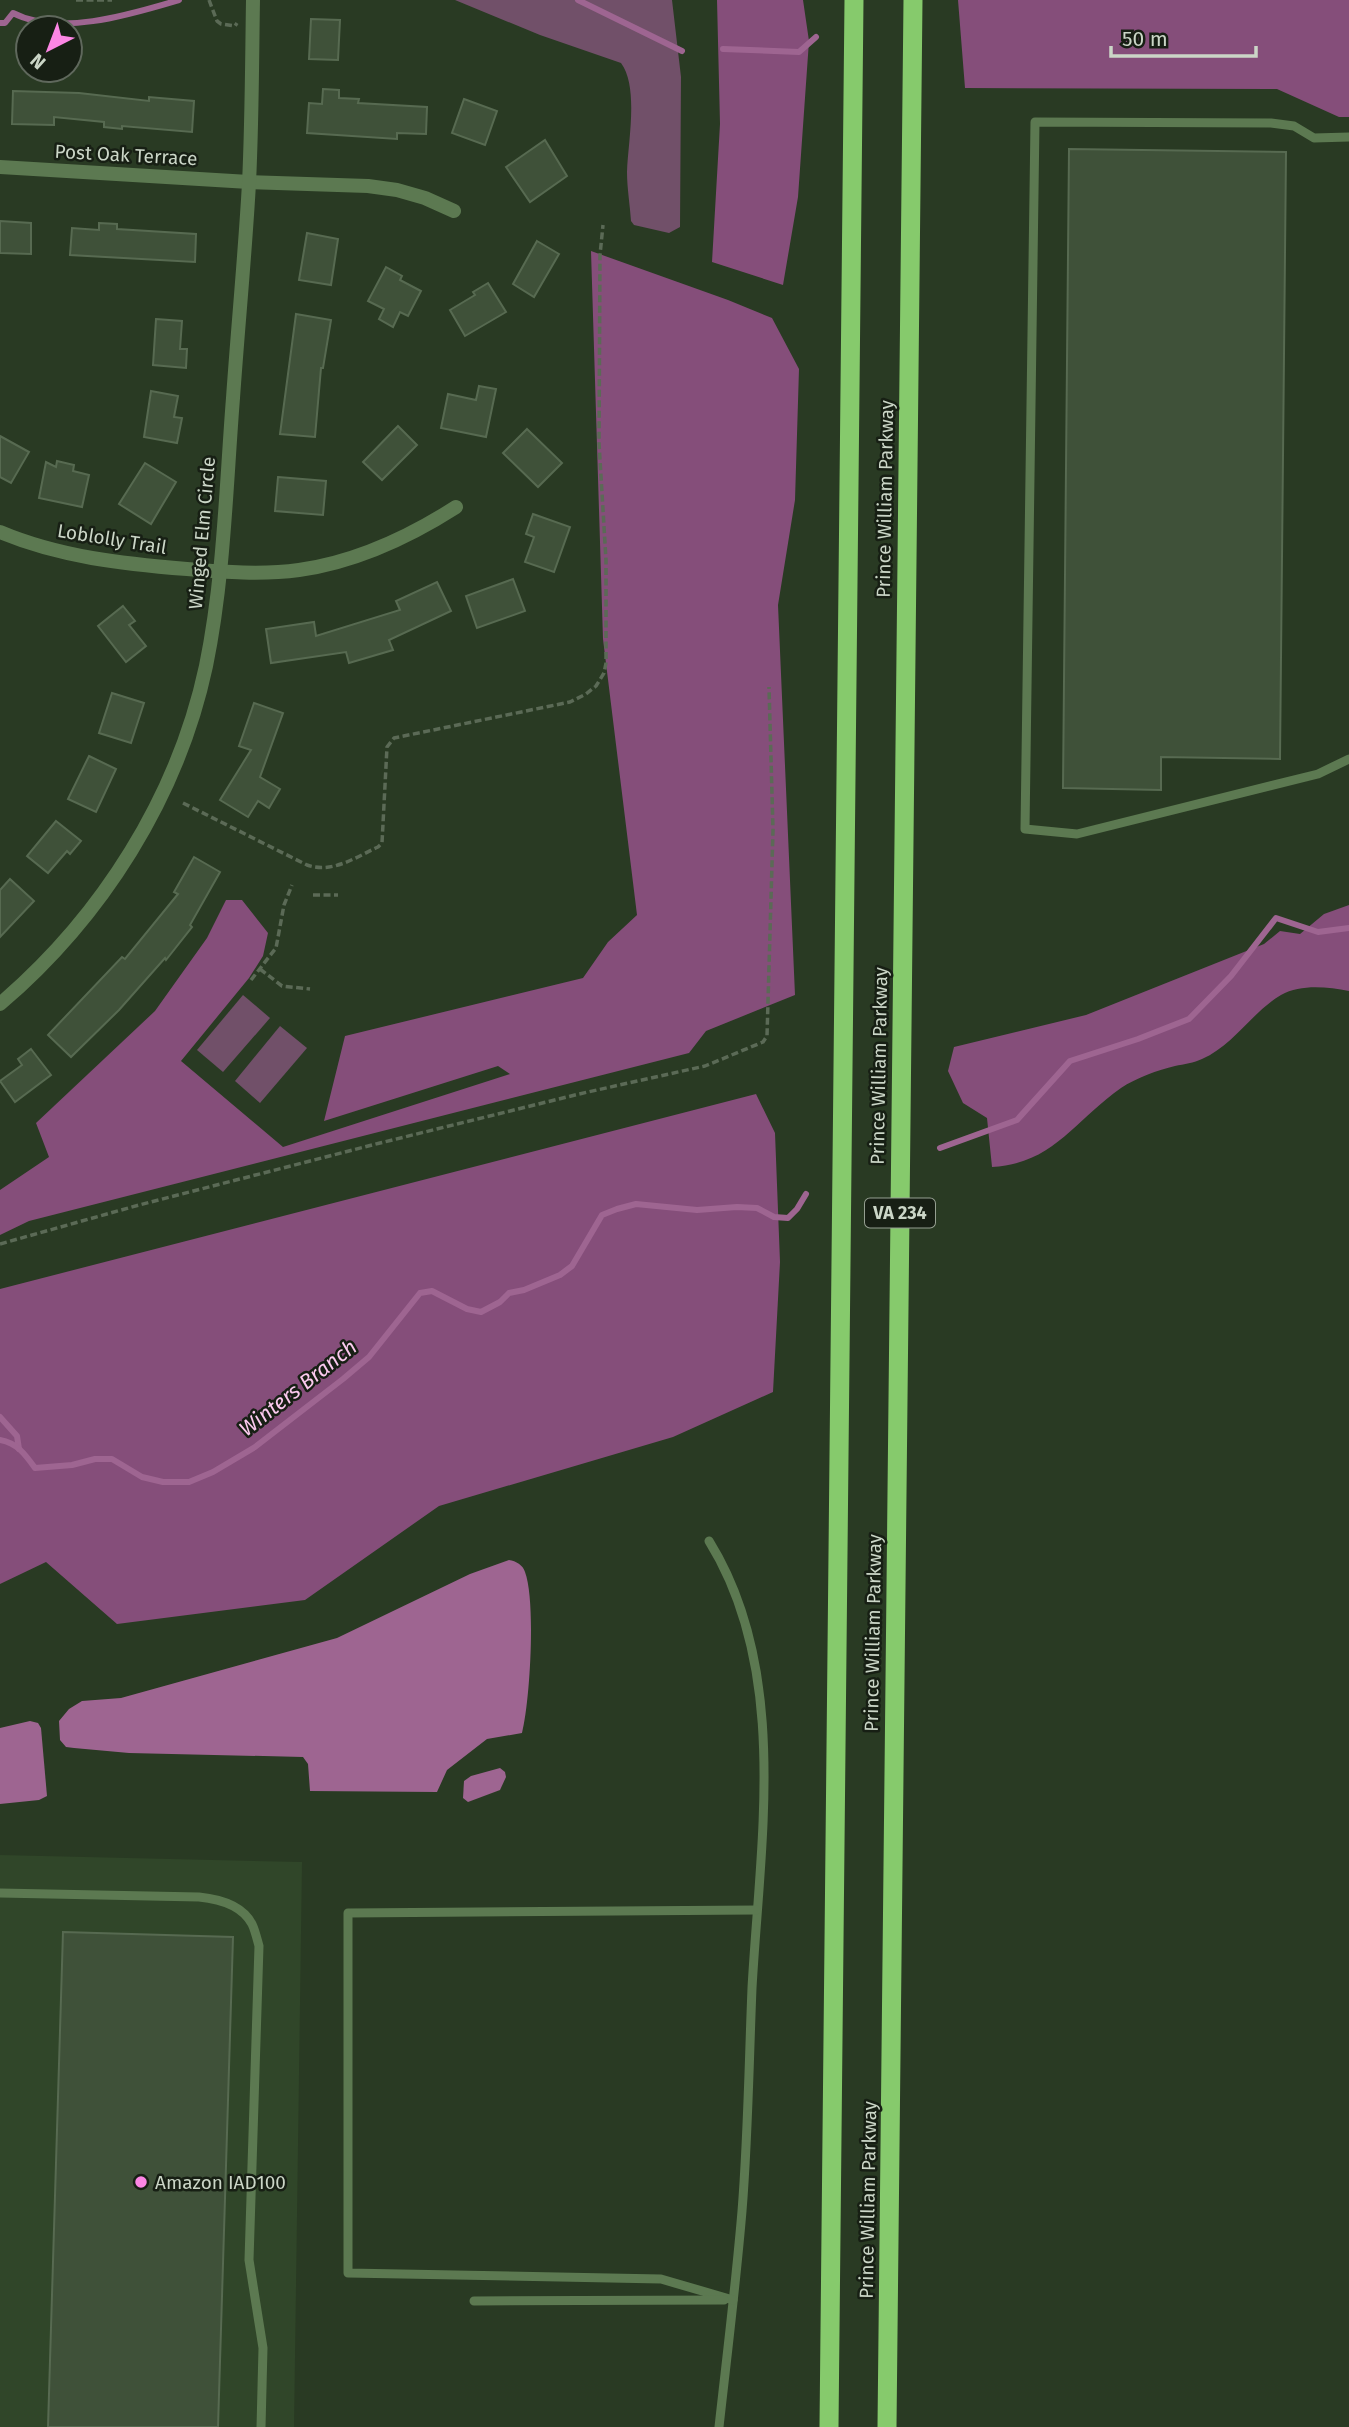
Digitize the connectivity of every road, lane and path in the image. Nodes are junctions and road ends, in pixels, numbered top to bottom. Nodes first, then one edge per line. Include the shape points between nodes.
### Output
1 (76, 0) edge
2 (112, 0) edge
3 (209, 0) edge
4 (854, 0) edge
5 (913, 0) edge
6 (253, 1) edge
7 (1349, 137) edge
8 (0, 167) edge
9 (249, 182) junction
10 (454, 211) dead end
11 (603, 225) dead end
12 (456, 507) dead end
13 (0, 532) edge
14 (220, 572) junction
15 (769, 687) dead end
16 (1349, 759) edge
17 (183, 803) dead end
18 (292, 885) dead end
19 (313, 895) dead end
20 (338, 895) dead end
21 (260, 969) junction
22 (251, 980) dead end
23 (310, 989) dead end
24 (0, 1004) edge
25 (0, 1244) edge
26 (709, 1541) dead end
27 (0, 1893) edge
28 (756, 1910) junction
29 (733, 2300) junction
30 (474, 2301) dead end
31 (261, 2427) edge
32 (719, 2427) edge
33 (829, 2427) edge
34 (887, 2427) edge

1 - 2 path
3 - 6 path via 217,21 235,26
4 - 33 highway, Prince William Parkway / VA 234
5 - 34 highway, Prince William Parkway / VA 234
6 - 9 street, Winged Elm Circle
7 - 16 lane via 1314,138 1294,125 1271,123 1035,122 1025,829 1077,834 1318,774
8 - 9 street, Post Oak Terrace
9 - 10 street, Post Oak Terrace via 397,190
9 - 14 street, Winged Elm Circle
11 - 17 path via 599,443 606,652 602,677 570,702 394,738 387,747 383,840 331,867 303,866
12 - 14 street, Loblolly Trail via 421,529 344,559 299,570
13 - 14 street, Loblolly Trail via 91,559
14 - 24 street, Winged Elm Circle via 206,667 191,723 151,817 90,910 48,959
15 - 25 path via 773,830 766,1037 762,1042 705,1066 380,1143
18 - 21 path via 278,944
19 - 20 path
21 - 22 path
21 - 23 path via 282,986
26 - 28 lane via 736,1596 760,1689 764,1800
27 - 31 lane via 220,1899 252,1923 258,1946 249,2260 263,2348
28 - 29 lane via 742,2209
28 - 29 lane via 348,1913 348,2273 661,2279
29 - 30 lane
29 - 32 lane

